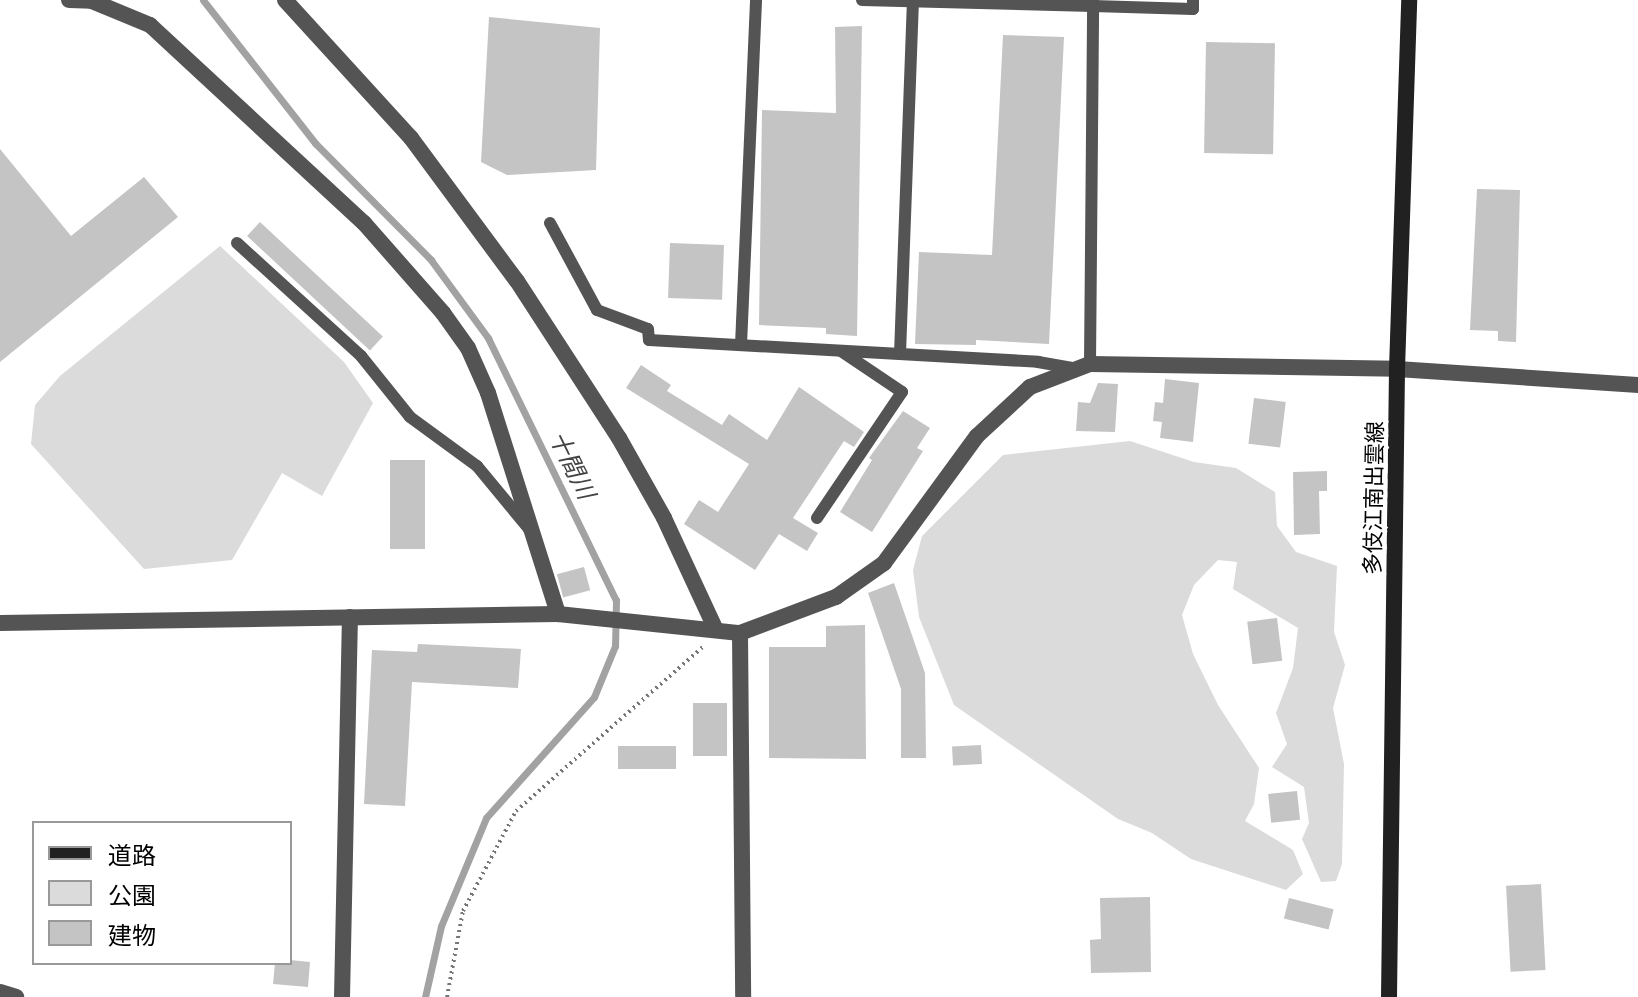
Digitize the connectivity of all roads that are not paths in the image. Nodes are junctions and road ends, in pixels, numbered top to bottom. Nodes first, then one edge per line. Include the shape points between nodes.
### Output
1 (69, 0) edge
2 (285, 0) edge
3 (756, 0) edge
4 (862, 0) edge
5 (1193, 0) edge
6 (1409, 0) edge
7 (913, 2) junction
8 (1093, 3) edge
9 (550, 223) dead end
10 (237, 243) dead end
11 (741, 345) junction
12 (840, 351) junction
13 (900, 354) junction
14 (1083, 367) junction
15 (1397, 369) junction
16 (1638, 385) edge
17 (817, 518) dead end
18 (533, 533) junction
19 (558, 614) junction
20 (350, 617) junction
21 (0, 623) edge
22 (715, 628) junction
23 (740, 633) junction
24 (0, 992) edge
25 (16, 997) edge
26 (342, 997) edge
27 (743, 997) edge
28 (1389, 997) edge

1 - 18 street via 124,11 159,32 364,223 443,313 468,348 488,393
2 - 22 street via 411,138 493,245 619,438 664,518
3 - 11 lane
4 - 7 lane
5 - 8 lane via 1193,9
6 - 15 main road, 多伎江南出雲線
7 - 8 lane
7 - 13 lane
8 - 14 lane
9 - 11 lane via 597,310 648,329 649,340
10 - 18 lane via 361,356 410,417 477,466
11 - 12 lane
12 - 13 lane
12 - 17 lane via 902,392
13 - 14 lane
14 - 15 street
14 - 23 street via 1030,387 977,436 884,563 836,597
15 - 16 street
15 - 28 main road, 多伎江南出雲線
18 - 19 street
19 - 20 street
19 - 22 street
20 - 21 street
20 - 26 street
22 - 23 street
23 - 27 street
24 - 25 street

